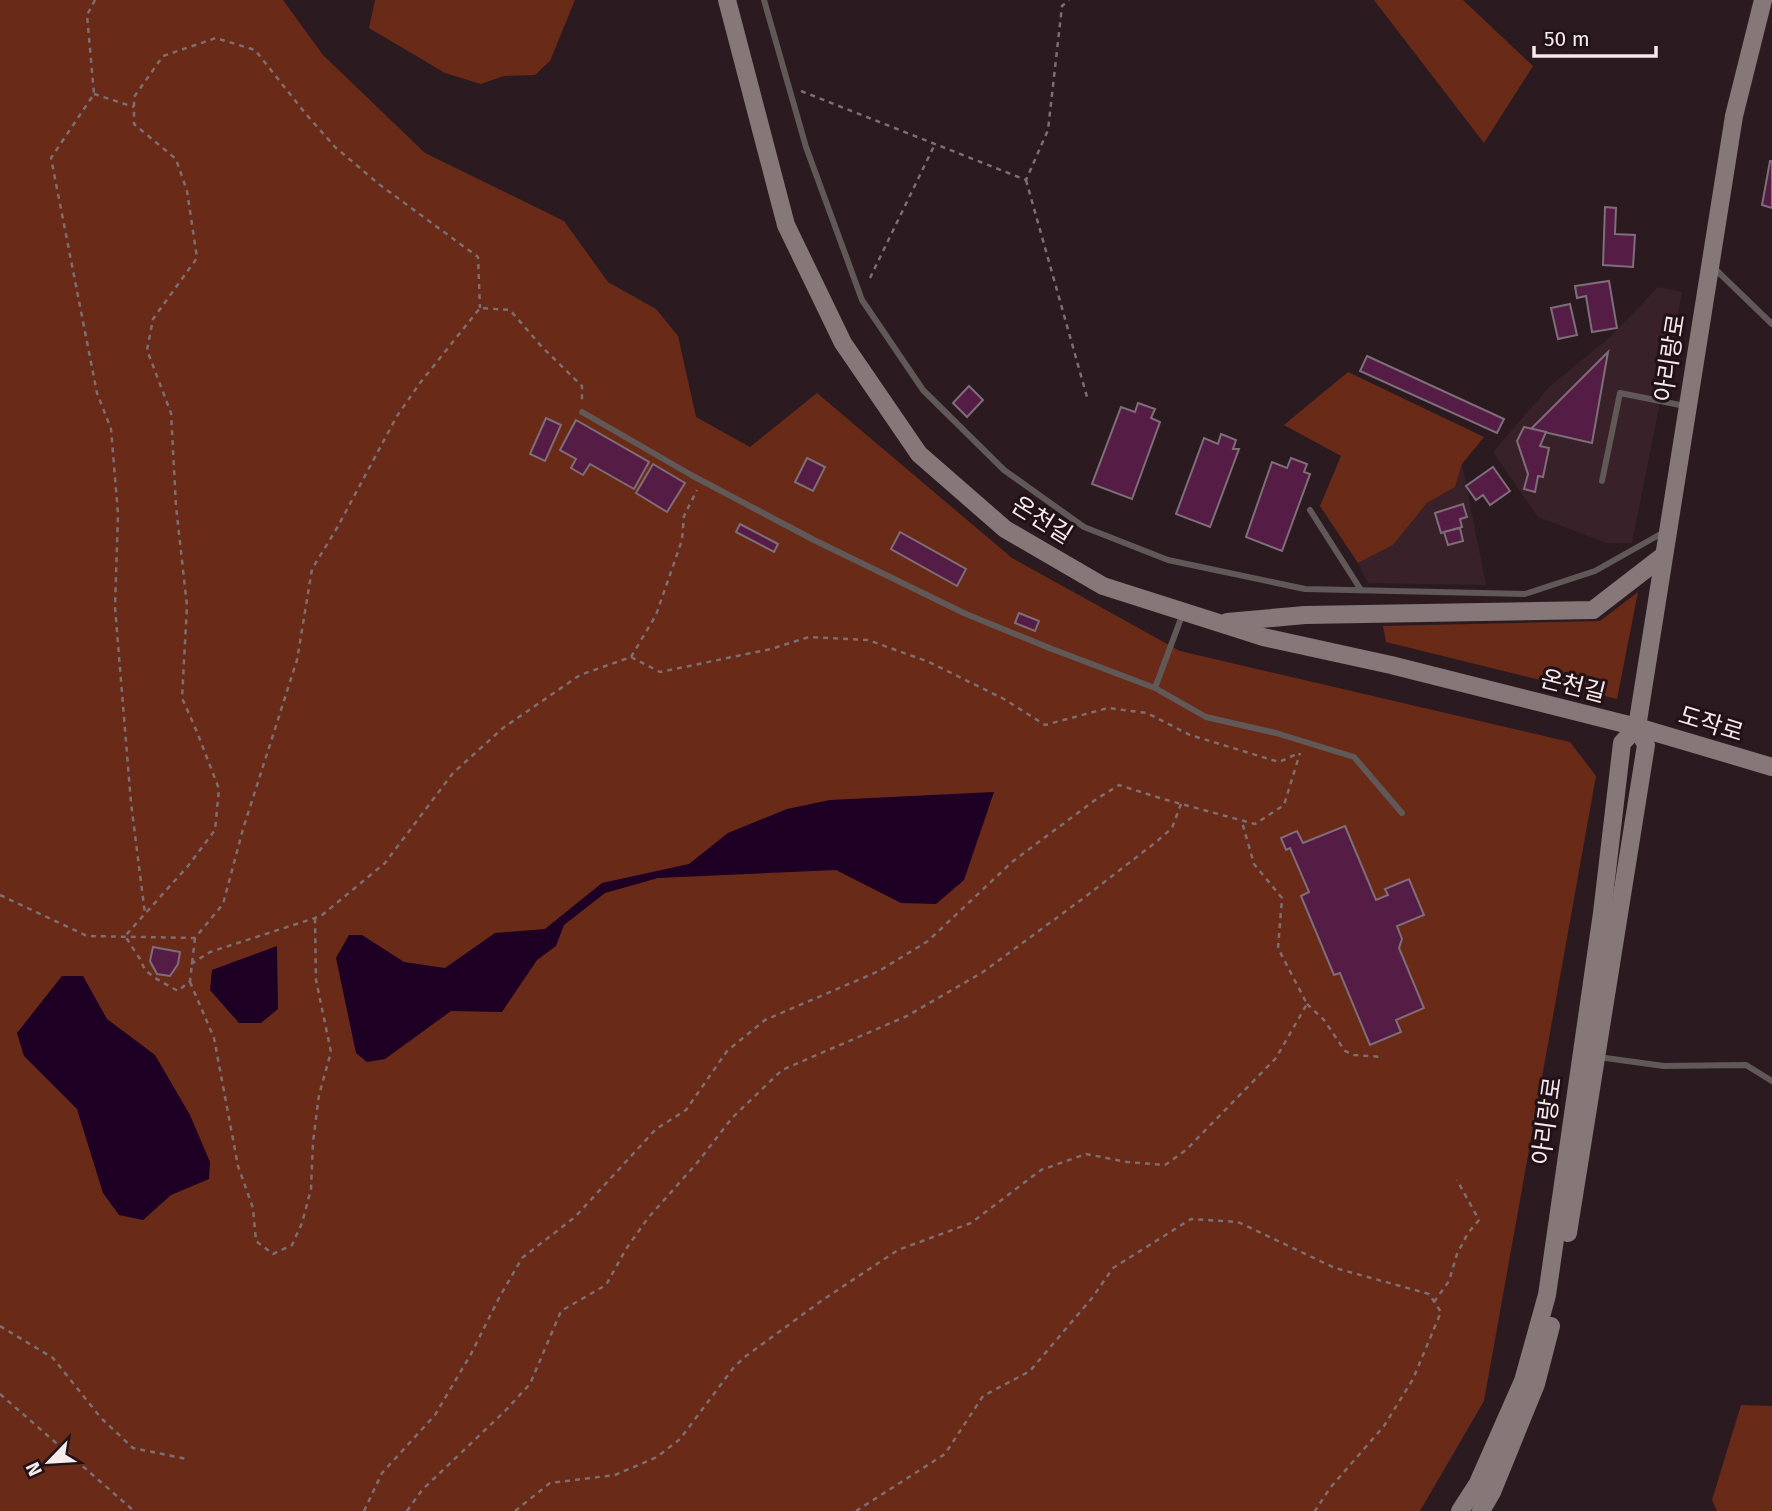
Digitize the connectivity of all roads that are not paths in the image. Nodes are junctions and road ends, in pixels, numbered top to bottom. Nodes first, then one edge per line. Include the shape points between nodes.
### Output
1 (727, 0) edge
2 (764, 0) edge
3 (1763, 0) edge
4 (1709, 263) junction
5 (1772, 324) edge
6 (1687, 407) junction
7 (582, 412) road end
8 (1602, 481) dead end
9 (1310, 510) dead end
10 (1667, 530) junction
11 (1663, 556) junction
12 (1361, 590) junction
13 (1184, 611) junction
14 (1218, 622) junction
15 (1155, 688) junction
16 (1637, 727) junction
17 (1772, 767) edge
18 (1402, 813) dead end
19 (1596, 1057) junction
20 (1772, 1081) edge
21 (1460, 1511) edge
22 (1481, 1511) edge

1 - 13 main road, 온천길 via 786,225 843,343 919,454 1005,529 1103,586
2 - 12 lane via 806,147 863,300 923,390 1004,470 1084,527 1168,560 1305,589
3 - 4 main road, 아리랑로 via 1734,116
4 - 5 lane
4 - 6 main road, 아리랑로
6 - 8 lane via 1620,393
6 - 10 main road, 아리랑로
7 - 15 lane via 814,540 966,614
9 - 12 lane
10 - 11 main road, 아리랑로
10 - 12 lane via 1595,571 1525,594
11 - 14 main road via 1593,610 1305,615
11 - 16 main road, 아리랑로
13 - 14 main road, 온천길
13 - 15 lane
14 - 16 main road, 온천길 via 1263,637
15 - 18 lane via 1206,717 1354,757
16 - 17 main road, 도작로
16 - 19 main road, 아리랑로 via 1646,745
16 - 21 main road, 아리랑로 via 1622,743 1547,1295 1523,1381 1478,1483
19 - 20 lane via 1664,1066 1746,1065
19 - 22 main road, 아리랑로 via 1557,1299 1536,1384

